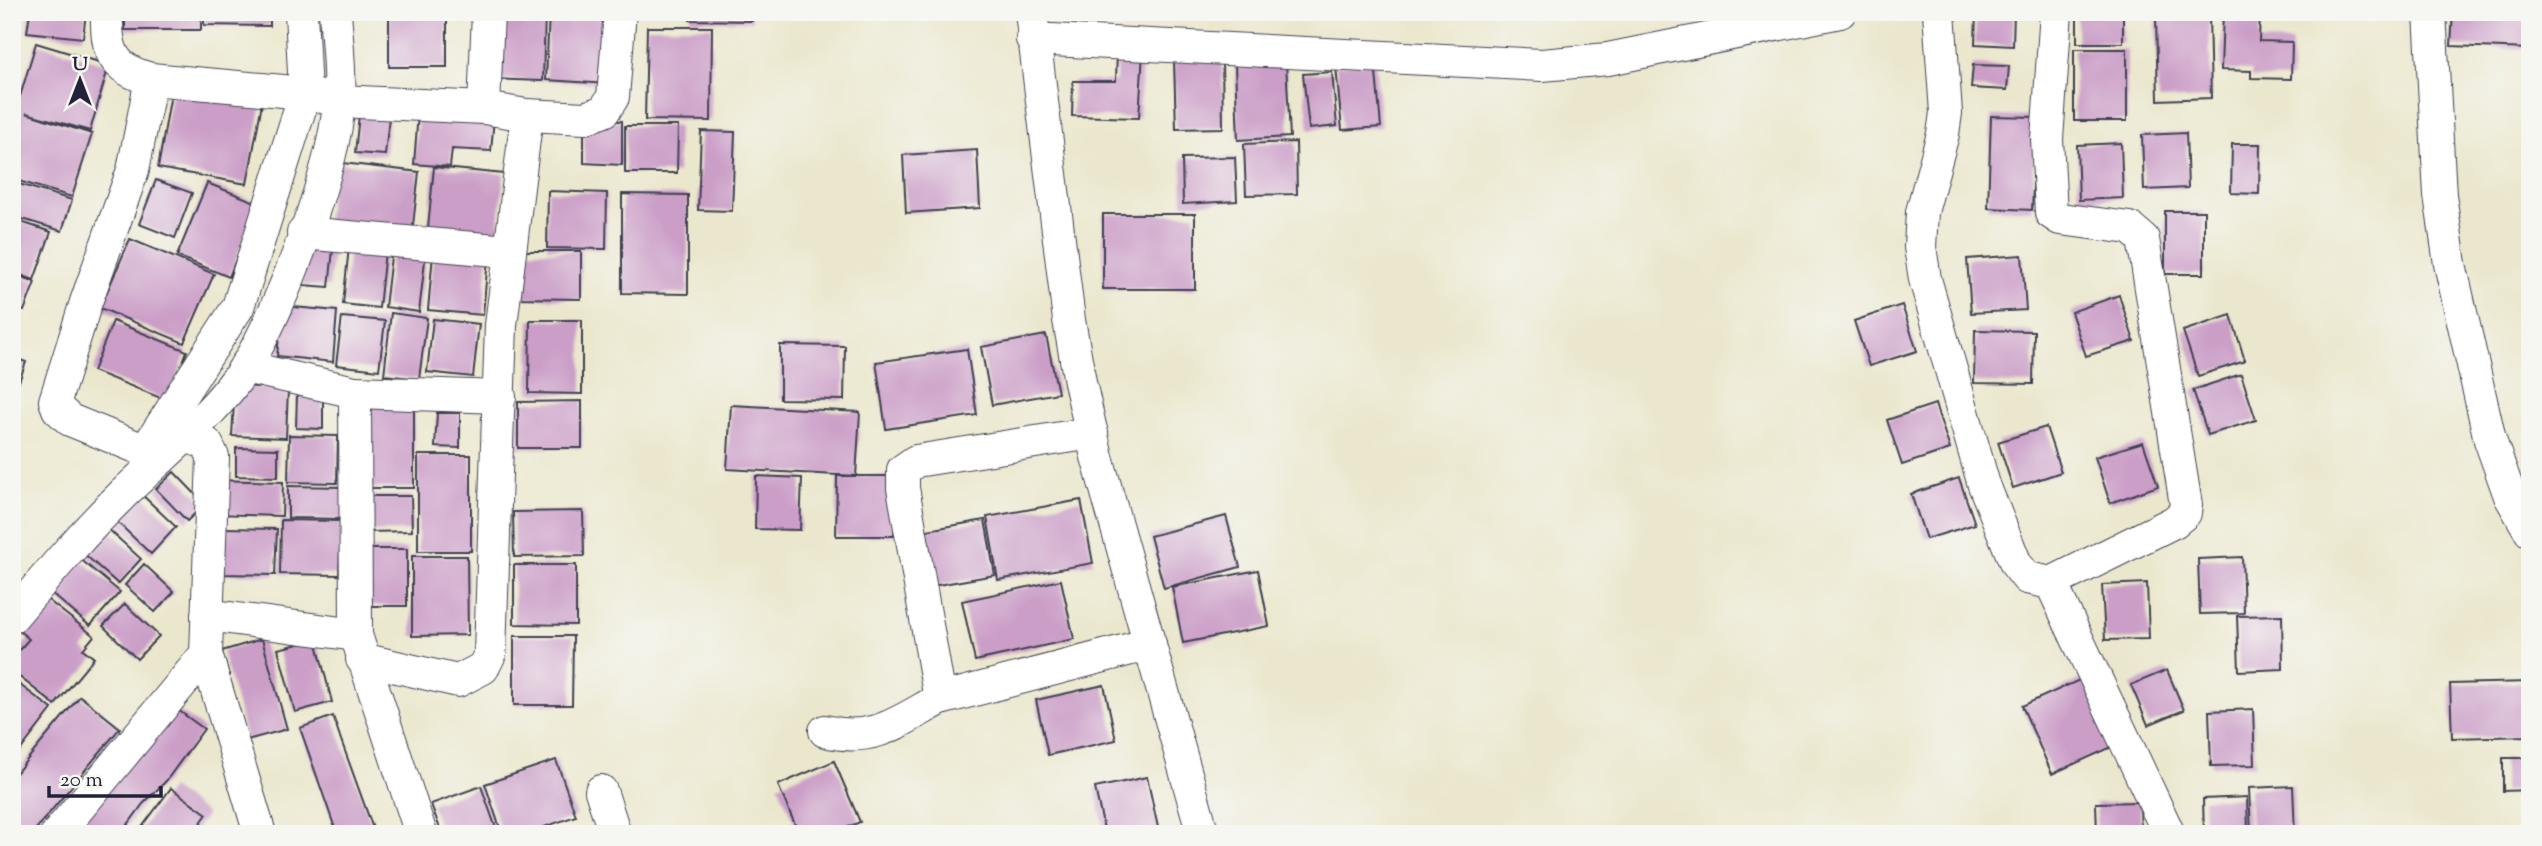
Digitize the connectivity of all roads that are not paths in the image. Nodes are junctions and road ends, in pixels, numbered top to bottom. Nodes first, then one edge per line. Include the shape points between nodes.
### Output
1 (107, 12) edge
2 (301, 12) edge
3 (335, 12) edge
4 (488, 12) edge
5 (620, 12) edge
6 (1840, 12) edge
7 (1939, 12) edge
8 (2056, 12) edge
9 (2430, 12) edge
10 (1032, 26) edge
11 (151, 79) junction
12 (304, 93) junction
13 (340, 101) junction
14 (484, 108) junction
15 (527, 115) junction
16 (303, 233) junction
17 (508, 251) junction
18 (245, 367) junction
19 (355, 392) junction
20 (499, 397) junction
21 (1092, 433) junction
22 (164, 447) junction
23 (2530, 531) edge
24 (2050, 583) junction
25 (207, 615) junction
26 (12, 617) edge
27 (1150, 644) junction
28 (359, 647) junction
29 (206, 654) junction
30 (940, 699) junction
31 (825, 731) dead end
32 (601, 791) dead end
33 (259, 833) edge
34 (57, 834) edge
35 (421, 834) edge
36 (615, 834) edge
37 (1203, 834) edge
38 (2169, 834) edge

1 - 11 street via 110,47 120,65 128,73
2 - 12 street
3 - 13 street
4 - 14 street
5 - 15 street via 613,97 608,107 586,118
6 - 10 street via 1608,59 1542,65
7 - 24 street via 1946,113 1922,212 1920,247 1925,279 1984,485 2016,564 2028,578
8 - 24 street via 2047,139 2051,213 2060,219 2135,229 2143,239 2186,505 2175,523
9 - 23 street via 2440,195 2450,264 2490,440 2510,496
10 - 21 street via 1069,320
11 - 12 street
11 - 22 street via 133,170 55,401 70,420
12 - 13 street
12 - 22 street via 238,307
13 - 14 street
13 - 16 street
14 - 15 street
15 - 17 street
16 - 17 street
16 - 18 street via 275,307
17 - 20 street
18 - 19 street
18 - 22 street
19 - 20 street
19 - 28 street
20 - 28 street via 488,661 458,681
21 - 27 street
21 - 30 street via 916,461 902,470
22 - 25 street via 207,444 213,457
22 - 26 street
24 - 38 street
25 - 28 street
25 - 29 street
27 - 30 street
27 - 37 street
28 - 35 street
29 - 33 street
29 - 34 street
30 - 31 street via 874,732 856,737
32 - 36 street

